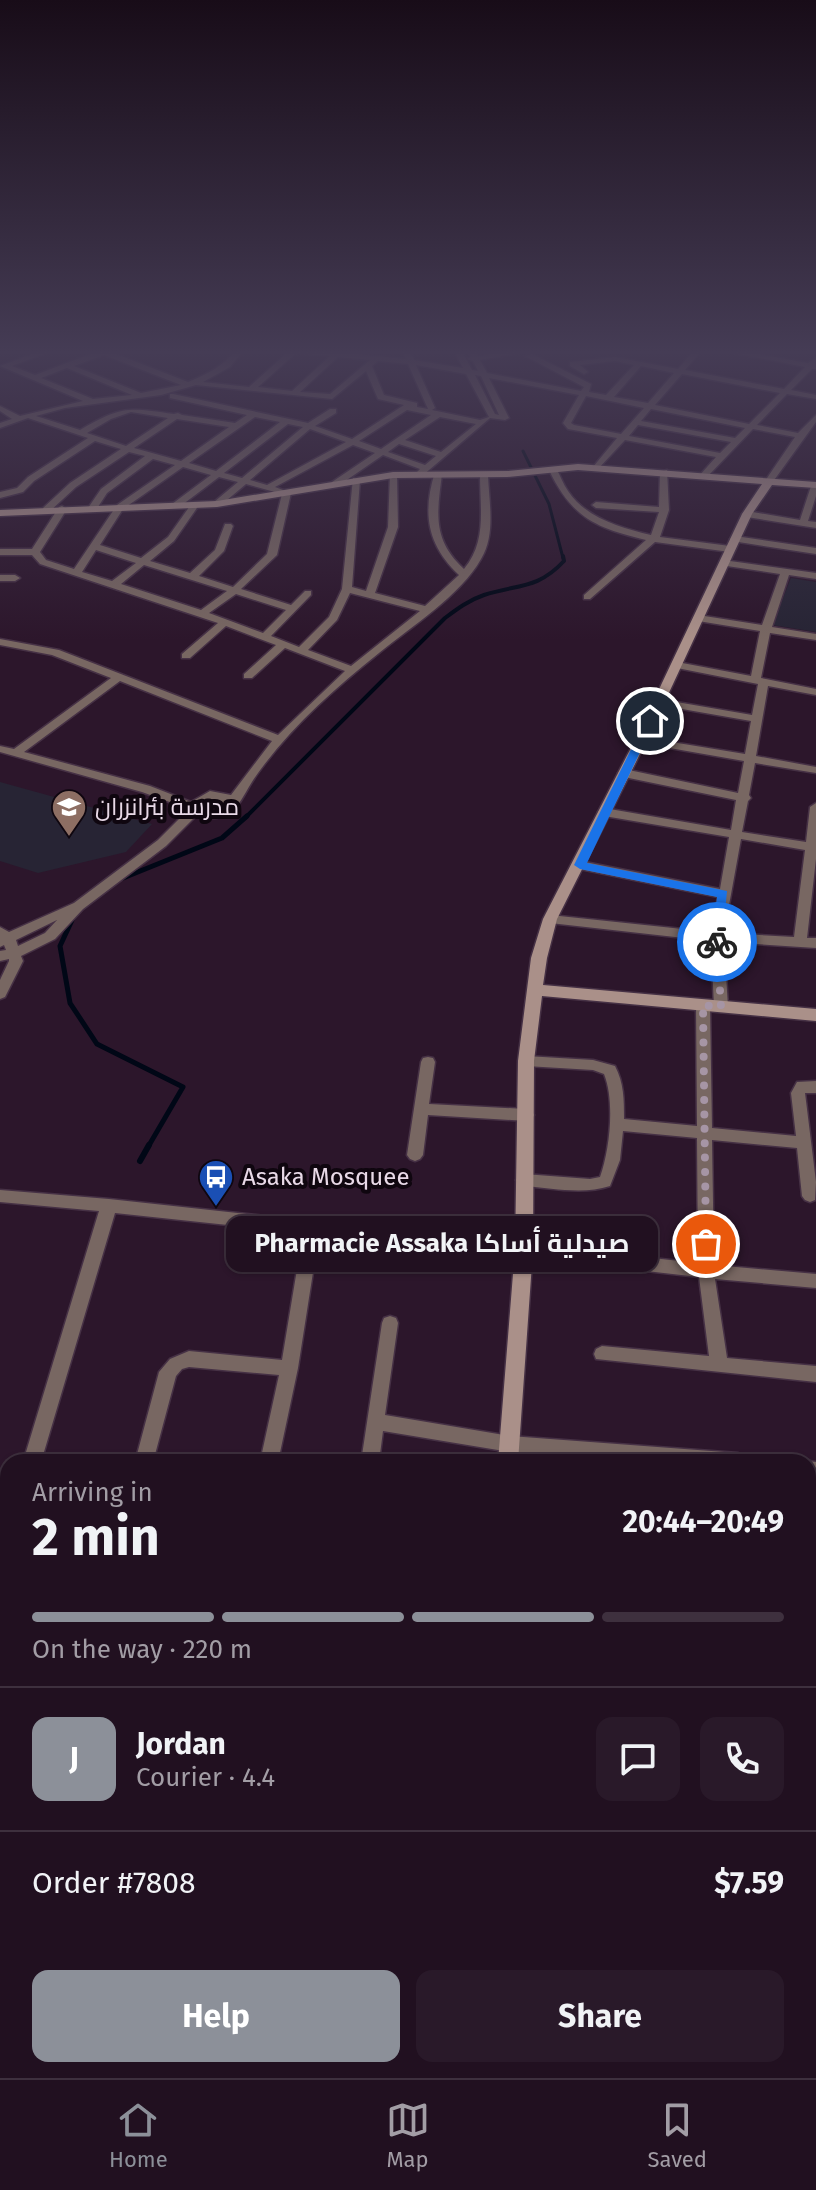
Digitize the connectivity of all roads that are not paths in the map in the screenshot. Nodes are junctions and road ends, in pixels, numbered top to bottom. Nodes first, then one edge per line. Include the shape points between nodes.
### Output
1 (82, 446) edge
2 (119, 446) edge
3 (132, 446) edge
4 (210, 446) edge
5 (254, 446) edge
6 (284, 446) edge
7 (343, 446) edge
8 (366, 446) edge
9 (391, 446) edge
10 (414, 446) edge
11 (454, 446) edge
12 (615, 446) edge
13 (669, 446) edge
14 (732, 446) edge
15 (793, 446) edge
16 (128, 449) junction
17 (382, 452) junction
18 (152, 455) junction
19 (442, 455) junction
20 (722, 456) junction
21 (184, 464) junction
22 (597, 467) junction
23 (553, 470) junction
24 (422, 471) junction
25 (664, 472) junction
26 (218, 473) junction
27 (438, 474) junction
28 (393, 475) junction
29 (484, 475) junction
30 (703, 476) junction
31 (244, 478) junction
32 (356, 480) junction
33 (769, 481) junction
34 (335, 484) junction
35 (815, 485) edge
36 (270, 486) junction
37 (287, 493) junction
38 (0, 495) edge
39 (217, 504) junction
40 (195, 505) junction
41 (596, 505) dead end
42 (175, 506) junction
43 (120, 507) junction
44 (93, 508) junction
45 (62, 509) junction
46 (46, 510) junction
47 (664, 510) junction
48 (0, 513) edge
49 (747, 514) junction
50 (803, 523) junction
51 (816, 525) edge
52 (228, 526) dead end
53 (655, 537) junction
54 (93, 546) junction
55 (729, 550) junction
56 (816, 551) edge
57 (0, 552) edge
58 (35, 552) junction
59 (145, 560) junction
60 (78, 571) junction
61 (786, 571) junction
62 (193, 576) junction
63 (465, 576) junction
64 (816, 576) edge
65 (0, 578) edge
66 (15, 578) dead end
67 (115, 584) junction
68 (347, 589) junction
69 (235, 590) junction
70 (308, 593) dead end
71 (370, 594) junction
72 (587, 597) dead end
73 (294, 609) junction
74 (425, 609) junction
75 (202, 614) junction
76 (698, 618) junction
77 (225, 622) junction
78 (766, 629) junction
79 (265, 637) junction
80 (816, 637) edge
81 (0, 642) edge
82 (283, 644) junction
83 (301, 651) junction
84 (186, 656) dead end
85 (677, 665) junction
86 (353, 670) junction
87 (248, 676) dead end
88 (119, 677) junction
89 (760, 680) junction
90 (816, 692) edge
91 (659, 702) junction
92 (758, 719) junction
93 (278, 739) junction
94 (641, 740) junction
95 (0, 749) edge
96 (16, 753) junction
97 (751, 759) junction
98 (256, 766) junction
99 (816, 770) edge
100 (624, 773) junction
101 (146, 789) junction
102 (210, 796) junction
103 (745, 798) junction
104 (231, 805) junction
105 (816, 807) edge
106 (196, 809) junction
107 (604, 812) junction
108 (217, 816) junction
109 (738, 835) junction
110 (162, 843) junction
111 (813, 848) edge
112 (580, 865) junction
113 (723, 894) junction
114 (78, 906) junction
115 (550, 919) junction
116 (3, 937) edge
117 (717, 937) junction
118 (800, 943) junction
119 (816, 943) edge
120 (16, 953) junction
121 (0, 956) edge
122 (533, 990) junction
123 (0, 994) edge
124 (703, 1005) junction
125 (721, 1007) junction
126 (816, 1015) edge
127 (526, 1061) junction
128 (428, 1062) dead end
129 (816, 1087) edge
130 (421, 1109) junction
131 (527, 1115) junction
132 (615, 1124) junction
133 (707, 1132) junction
134 (803, 1143) junction
135 (415, 1155) dead end
136 (524, 1180) junction
137 (0, 1196) edge
138 (810, 1196) dead end
139 (109, 1205) junction
140 (312, 1227) junction
141 (524, 1249) junction
142 (706, 1271) junction
143 (816, 1281) edge
144 (390, 1323) dead end
145 (602, 1354) dead end
146 (719, 1365) junction
147 (289, 1368) junction
148 (816, 1374) edge
149 (376, 1422) junction
150 (509, 1453) edge
151 (34, 1454) edge
152 (146, 1454) edge
153 (271, 1454) edge
154 (371, 1454) edge
155 (534, 1454) edge

1 - 38 street via 17,491
2 - 16 street
3 - 16 street
4 - 21 street
5 - 26 street
6 - 31 street
7 - 36 street
8 - 17 street
9 - 17 street
10 - 19 street
11 - 19 street
12 - 22 street
13 - 20 street
14 - 20 street
15 - 33 street
16 - 18 street
16 - 46 street
17 - 24 street
17 - 34 street
18 - 21 street
18 - 44 street via 104,491
19 - 24 street
20 - 30 street
21 - 26 street
21 - 43 street
22 - 23 street
22 - 25 street
23 - 29 street
23 - 53 street via 562,490 589,517
24 - 27 street
24 - 28 street
25 - 30 street
25 - 47 street
26 - 31 street
26 - 42 street
27 - 29 street
27 - 63 street via 433,535 444,556
28 - 32 street
28 - 71 street via 393,527
29 - 63 street via 483,547
30 - 33 street
31 - 36 street
31 - 39 street
32 - 34 street
32 - 68 street
33 - 35 street
33 - 49 street
34 - 37 street
35 - 50 street
36 - 37 street
37 - 39 street
37 - 69 street via 272,555
39 - 40 street
40 - 42 street
40 - 59 street via 179,530
41 - 47 street
42 - 43 street
43 - 44 street
43 - 54 street
44 - 45 street
45 - 46 street
45 - 58 street
46 - 48 street
47 - 53 street
49 - 50 street
49 - 55 street
50 - 51 street
52 - 62 street via 219,551
53 - 55 street
53 - 72 street
54 - 59 street
54 - 60 street
55 - 56 street
55 - 61 street
55 - 76 street
57 - 58 street
58 - 60 street via 43,562
59 - 62 street
59 - 67 street
60 - 67 street
61 - 64 street
61 - 78 street
62 - 69 street
63 - 74 street
65 - 66 street
67 - 75 street
68 - 71 street
68 - 83 street via 333,618
69 - 73 street
69 - 75 street
70 - 73 street
71 - 74 street
73 - 79 street
74 - 86 street
75 - 77 street
76 - 78 street
76 - 85 street
77 - 79 street
77 - 84 street
78 - 80 street
78 - 89 street
79 - 82 street
81 - 88 street via 55,652
82 - 83 street
82 - 87 street
83 - 86 street
85 - 89 street
85 - 91 street
86 - 93 street
88 - 93 street
88 - 96 street
89 - 90 street
89 - 92 street
91 - 92 street
91 - 94 street
92 - 97 street
93 - 98 street
94 - 97 street
94 - 100 street
95 - 96 street
96 - 101 street
97 - 99 street
97 - 103 street
98 - 102 street
98 - 104 street
100 - 103 street
100 - 107 street
101 - 102 street
101 - 106 street
102 - 104 street via 227,798
102 - 106 street
103 - 109 street
104 - 108 street
105 - 111 street
106 - 108 street via 204,816
106 - 110 street
107 - 109 street
107 - 112 street
108 - 110 street
109 - 111 street
109 - 113 street
110 - 114 street
111 - 118 street
112 - 113 street
112 - 115 street
113 - 117 street
114 - 116 street
114 - 120 street via 50,936
115 - 117 street
115 - 122 street
116 - 120 street
117 - 118 street
117 - 125 street
118 - 119 street
120 - 121 street
120 - 123 street via 14,971
122 - 124 street
122 - 127 street
124 - 125 street
124 - 133 street
125 - 126 street
127 - 131 street
127 - 132 street via 610,1070
128 - 130 street
129 - 134 street via 802,1086 798,1093
130 - 131 street
130 - 135 street
131 - 136 street
132 - 133 street
132 - 136 street via 613,1166 605,1182
133 - 134 street
133 - 142 street
134 - 138 street
136 - 141 street
137 - 139 street
139 - 140 street
139 - 151 street
140 - 141 street
140 - 147 street
141 - 142 street
141 - 150 street
142 - 143 street
142 - 146 street
144 - 149 street
145 - 146 street
146 - 148 street
147 - 152 street via 189,1359 176,1364 168,1372
147 - 153 street
149 - 150 street
149 - 154 street
150 - 155 street

